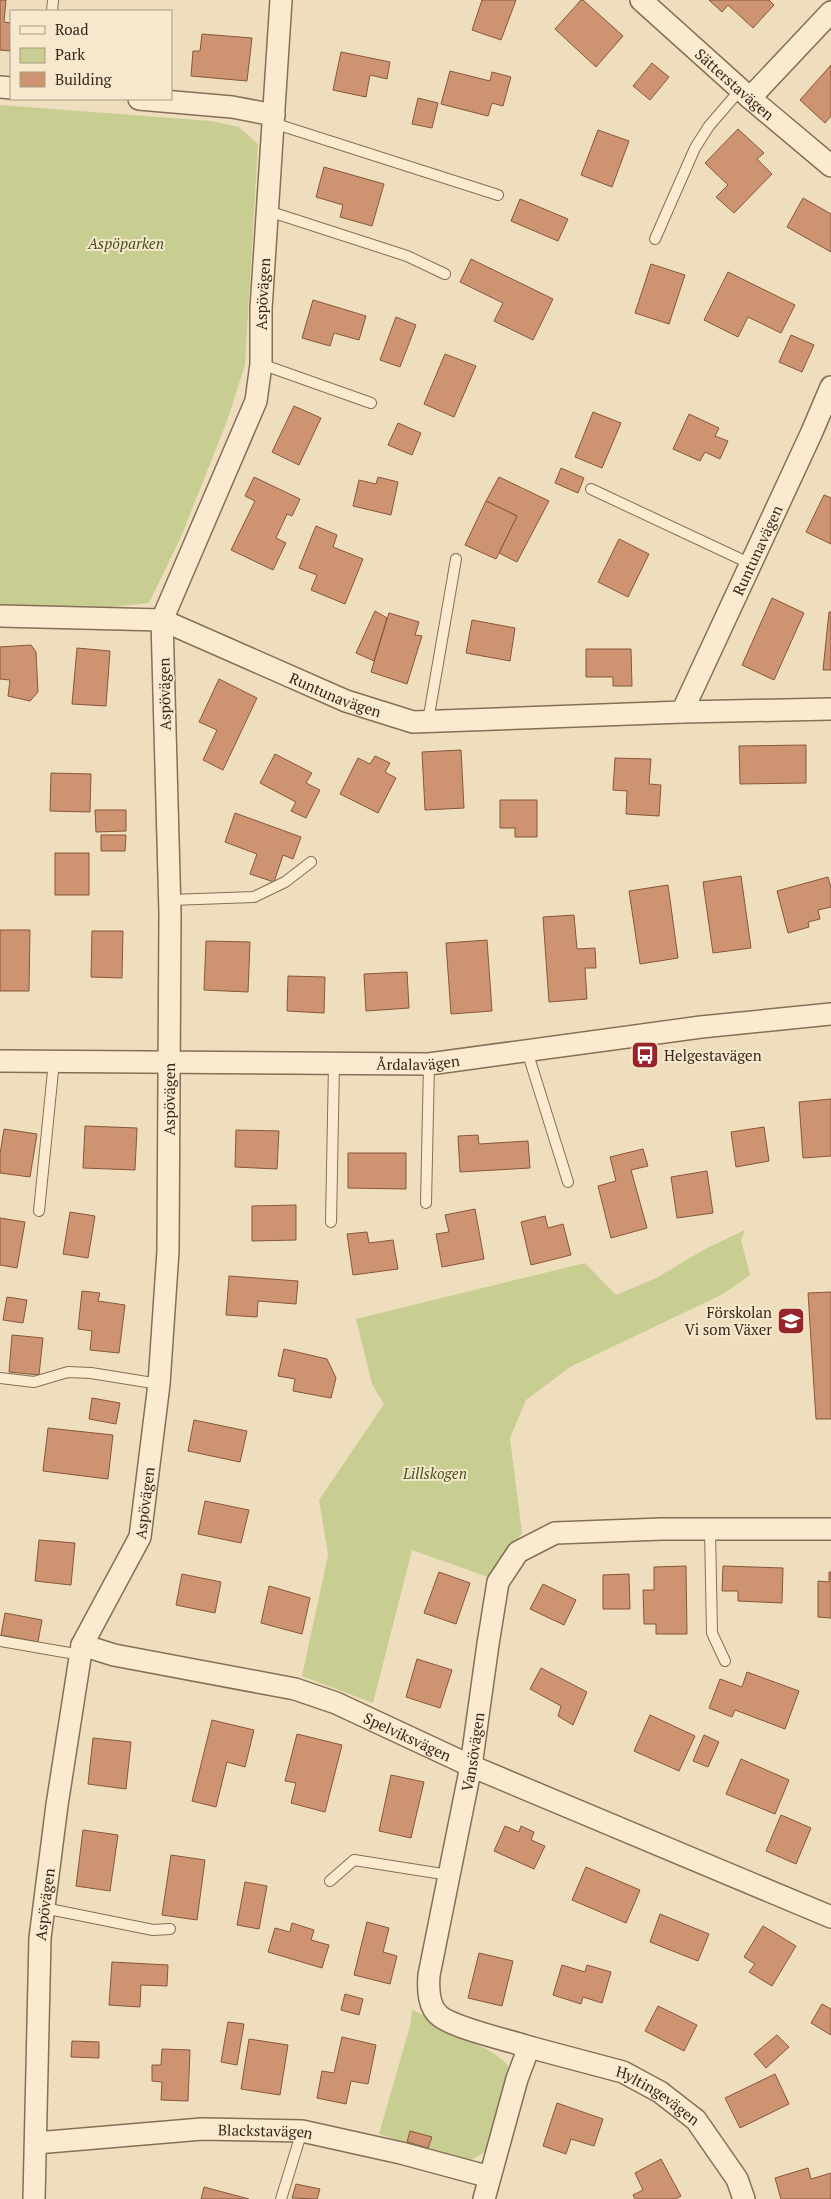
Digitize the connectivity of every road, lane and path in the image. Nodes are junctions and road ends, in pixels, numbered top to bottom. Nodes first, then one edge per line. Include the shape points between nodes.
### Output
1 (281, 0) edge
2 (641, 0) edge
3 (831, 12) edge
4 (745, 94) junction
5 (151, 100) edge
6 (274, 119) junction
7 (831, 166) edge
8 (498, 195) dead end
9 (268, 211) junction
10 (655, 239) dead end
11 (445, 274) dead end
12 (261, 364) junction
13 (831, 387) edge
14 (371, 403) dead end
15 (591, 489) dead end
16 (456, 559) dead end
17 (751, 564) junction
18 (0, 616) edge
19 (162, 620) junction
20 (831, 709) edge
21 (682, 712) junction
22 (428, 721) junction
23 (311, 862) dead end
24 (170, 900) junction
25 (831, 1014) edge
26 (527, 1052) junction
27 (0, 1061) edge
28 (54, 1061) junction
29 (169, 1063) junction
30 (334, 1064) junction
31 (429, 1064) junction
32 (568, 1182) dead end
33 (426, 1204) dead end
34 (40, 1211) dead end
35 (331, 1222) dead end
36 (0, 1378) edge
37 (159, 1384) junction
38 (831, 1528) edge
39 (710, 1529) junction
40 (0, 1641) edge
41 (81, 1650) junction
42 (725, 1661) dead end
43 (471, 1766) junction
44 (449, 1875) junction
45 (330, 1881) dead end
46 (44, 1908) junction
47 (831, 1917) edge
48 (170, 1929) dead end
49 (529, 2047) junction
50 (302, 2131) junction
51 (36, 2143) junction
52 (490, 2177) junction
53 (34, 2199) edge
54 (281, 2199) edge
55 (484, 2199) edge
56 (744, 2199) edge

1 - 6 street, Aspövägen
2 - 4 street, Sätterstavägen
3 - 4 street
4 - 7 street, Sätterstavägen
4 - 10 lane via 709,126 695,148
5 - 6 street via 232,107
6 - 8 lane
6 - 9 street, Aspövägen
9 - 11 lane via 406,256
9 - 12 street, Aspövägen
12 - 14 lane
12 - 19 street, Aspövägen via 256,401
13 - 17 street, Runtunavägen
15 - 17 lane
16 - 22 lane
17 - 21 street, Runtunavägen
18 - 19 street, Runtunavägen
19 - 22 street, Runtunavägen via 346,701 413,722
19 - 24 street, Aspövägen
20 - 21 street, Runtunavägen
21 - 22 street, Runtunavägen
23 - 24 lane via 285,882 254,897
24 - 29 street, Aspövägen
25 - 26 street, Årdalavägen via 701,1027
26 - 31 street, Årdalavägen
26 - 32 lane
27 - 28 street, Årdalavägen
28 - 29 street, Årdalavägen
28 - 34 lane
29 - 30 street, Årdalavägen
29 - 37 street, Aspövägen via 168,1251
30 - 31 street, Årdalavägen
30 - 35 lane
31 - 33 lane
36 - 37 lane via 34,1382 68,1372
37 - 41 street, Aspövägen via 140,1537
38 - 39 street, Vansövägen
39 - 42 lane via 712,1632
39 - 43 street, Vansövägen via 555,1533 518,1552 498,1582
40 - 41 lane
41 - 43 street, Spelviksvägen via 295,1689 336,1703
41 - 46 street, Aspövägen
43 - 44 street, Vansövägen
43 - 47 street, Spelviksvägen
44 - 45 lane via 354,1860
44 - 49 street, Vansövägen via 429,1975 428,1992 432,2004 440,2017
46 - 48 lane via 153,1930
46 - 51 street, Aspövägen via 40,1938
49 - 52 street
49 - 56 street, Hyltingevägen via 623,2072 660,2092 696,2120 737,2178
50 - 51 street, Blackstavägen via 202,2129
50 - 52 street, Blackstavägen
50 - 54 lane
51 - 53 street, Aspövägen
52 - 55 street

